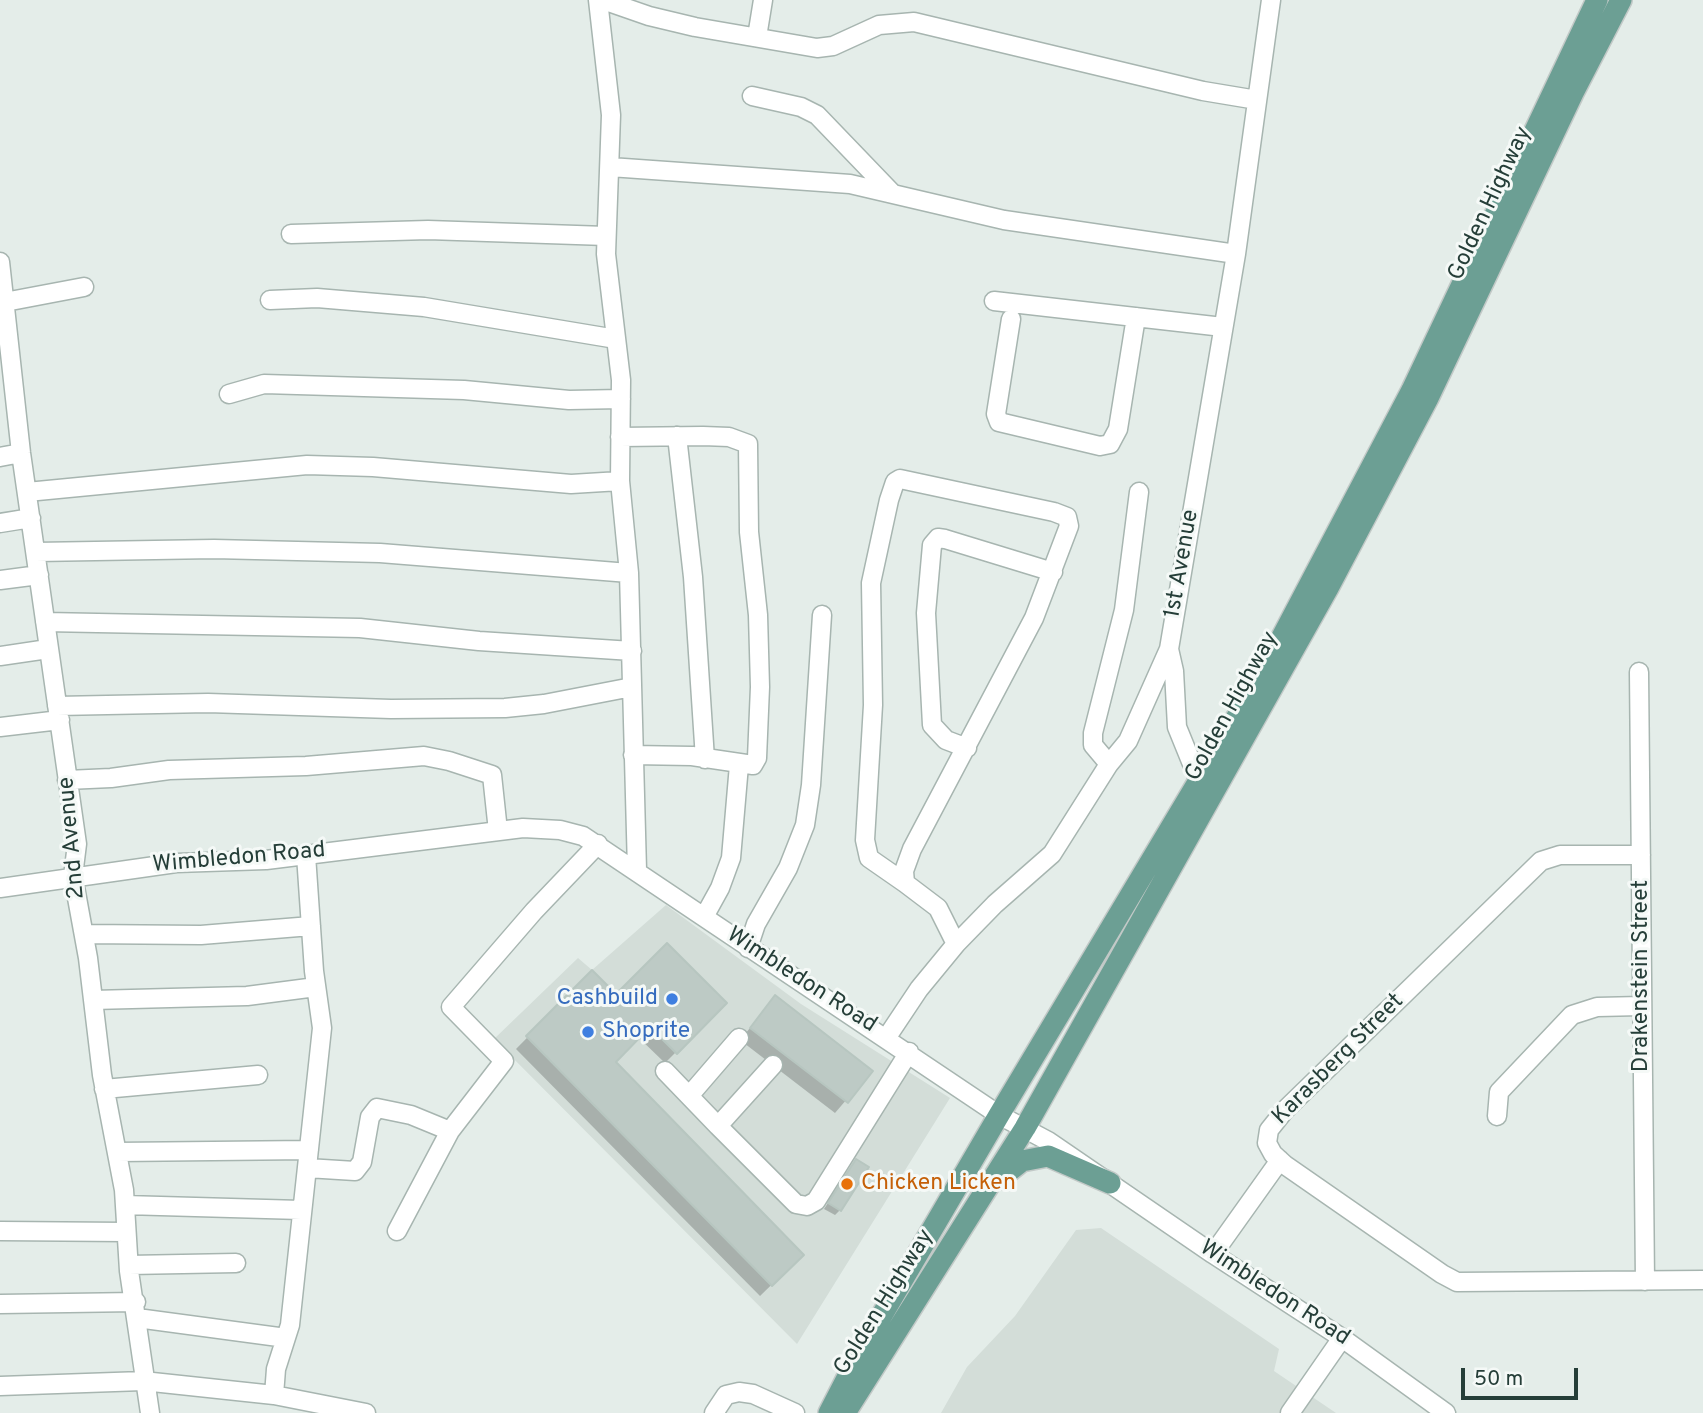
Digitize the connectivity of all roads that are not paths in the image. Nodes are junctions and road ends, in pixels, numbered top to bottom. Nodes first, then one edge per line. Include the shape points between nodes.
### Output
1 (600, 0) edge
2 (763, 0) edge
3 (1271, 0) edge
4 (1597, 0) edge
5 (1621, 0) edge
6 (757, 37) junction
7 (752, 96) dead end
8 (1257, 100) junction
9 (610, 167) junction
10 (892, 193) junction
11 (292, 234) dead end
12 (606, 236) junction
13 (1236, 254) junction
14 (0, 262) edge
15 (85, 287) dead end
16 (270, 300) dead end
17 (994, 300) dead end
18 (2, 302) edge
19 (1136, 317) junction
20 (1011, 319) dead end
21 (1223, 327) junction
22 (616, 338) junction
23 (6, 382) edge
24 (229, 394) dead end
25 (621, 399) junction
26 (677, 436) junction
27 (620, 437) junction
28 (21, 453) junction
29 (0, 457) edge
30 (620, 481) junction
31 (27, 492) junction
32 (1139, 492) dead end
33 (31, 519) junction
34 (0, 523) edge
35 (36, 552) junction
36 (1053, 572) junction
37 (629, 573) junction
38 (39, 575) junction
39 (0, 580) edge
40 (822, 615) dead end
41 (45, 622) junction
42 (48, 649) junction
43 (1169, 649) junction
44 (632, 651) junction
45 (0, 656) edge
46 (1639, 672) dead end
47 (632, 687) junction
48 (59, 713) junction
49 (0, 727) edge
50 (967, 748) junction
51 (633, 755) junction
52 (705, 759) junction
53 (1109, 764) junction
54 (738, 765) junction
55 (67, 780) junction
56 (1199, 781) junction
57 (498, 831) junction
58 (598, 844) junction
59 (306, 855) junction
60 (1641, 855) junction
61 (637, 870) junction
62 (73, 876) junction
63 (905, 883) junction
64 (0, 888) edge
65 (704, 917) junction
66 (311, 926) junction
67 (84, 934) junction
68 (956, 944) junction
69 (748, 948) junction
70 (316, 987) junction
71 (93, 1000) junction
72 (1641, 1006) junction
73 (887, 1037) junction
74 (739, 1038) dead end
75 (909, 1052) junction
76 (773, 1065) dead end
77 (665, 1071) dead end
78 (258, 1075) dead end
79 (104, 1089) junction
80 (689, 1096) junction
81 (999, 1115) junction
82 (1497, 1116) dead end
83 (718, 1126) junction
84 (1025, 1128) junction
85 (450, 1131) junction
86 (117, 1152) junction
87 (308, 1159) junction
88 (1280, 1160) junction
89 (1110, 1184) junction
90 (988, 1189) junction
91 (125, 1205) junction
92 (300, 1210) junction
93 (0, 1231) edge
94 (397, 1231) dead end
95 (126, 1232) junction
96 (1213, 1254) junction
97 (236, 1263) dead end
98 (129, 1265) junction
99 (1703, 1280) edge
100 (1645, 1281) junction
101 (0, 1304) edge
102 (137, 1310) junction
103 (286, 1338) junction
104 (1342, 1338) junction
105 (143, 1381) junction
106 (0, 1386) edge
107 (274, 1395) junction
108 (150, 1413) edge
109 (366, 1413) edge
110 (714, 1413) edge
111 (795, 1413) edge
112 (830, 1413) edge
113 (845, 1413) edge
114 (1290, 1413) edge
115 (1446, 1413) edge

1 - 6 street via 695,27
1 - 9 street via 611,115
2 - 6 street
3 - 8 street, 1st Avenue
4 - 56 main road, Golden Highway via 1412,390 1261,677
5 - 84 main road, Golden Highway via 1428,398 1328,588
6 - 8 street via 827,48 879,25 914,22
7 - 10 street via 817,115
8 - 13 street, 1st Avenue
9 - 10 street via 850,184
9 - 12 street
10 - 13 street via 1004,220
11 - 12 street via 428,230
12 - 22 street
13 - 21 street, 1st Avenue
14 - 18 street, 2nd Avenue
15 - 18 street
16 - 22 street via 317,298 424,307
17 - 19 street
18 - 23 street, 2nd Avenue
19 - 20 street via 1118,429 1110,444 1100,446 999,422 996,414
19 - 21 street
21 - 43 street, 1st Avenue
22 - 25 street
23 - 28 street, 2nd Avenue
24 - 25 street via 264,384
25 - 27 street
26 - 27 street
26 - 52 street via 693,577
26 - 54 street via 729,437 748,444 760,687 757,758 753,765
27 - 30 street
28 - 29 street
28 - 31 street, 2nd Avenue
30 - 31 street via 571,484 307,465
30 - 37 street
31 - 33 street, 2nd Avenue
32 - 53 street via 1124,610 1093,733 1093,745
33 - 34 street
33 - 35 street, 2nd Avenue
35 - 37 street via 214,549 380,553
35 - 38 street, 2nd Avenue
36 - 50 street
36 - 50 street via 938,538 932,545 926,614 932,724 946,740
36 - 63 street via 1069,530 1067,517 918,481 895,482 871,583 873,705 865,840 869,858
37 - 44 street
38 - 39 street
38 - 41 street, 2nd Avenue
40 - 69 street via 805,825
41 - 42 street, 2nd Avenue
41 - 44 street via 360,628
42 - 45 street
42 - 48 street, 2nd Avenue
43 - 53 street, 1st Avenue via 1128,741
43 - 56 street via 1177,727
44 - 47 street
46 - 60 street, Drakenstein Street
47 - 48 street via 505,708 221,704
47 - 51 street
48 - 49 street
48 - 55 street, 2nd Avenue
50 - 63 street via 912,849
51 - 52 street
51 - 61 street
52 - 54 street
53 - 68 street, 1st Avenue via 1052,854
54 - 65 street via 731,858
55 - 57 street via 424,756 492,775
55 - 62 street, 2nd Avenue via 77,844
56 - 81 main road, Golden Highway
57 - 58 street, Wimbledon Road via 560,830
57 - 59 street, Wimbledon Road
58 - 61 street, Wimbledon Road
58 - 85 street via 451,1007 503,1061
59 - 62 street, Wimbledon Road via 176,863
59 - 66 street
60 - 72 street, Drakenstein Street
60 - 88 street, Karasberg Street via 1560,855 1541,861 1272,1125 1267,1143
61 - 65 street, Wimbledon Road
62 - 64 street, Wimbledon Road
62 - 67 street, 2nd Avenue
63 - 68 street via 938,908
65 - 69 street, Wimbledon Road
66 - 67 street via 201,935
66 - 70 street
67 - 71 street, 2nd Avenue
68 - 73 street, 1st Avenue
69 - 73 street, Wimbledon Road
70 - 71 street via 247,996
70 - 87 street via 322,1028
71 - 79 street, 2nd Avenue
72 - 82 street via 1597,1007 1572,1015 1499,1092
72 - 100 street, Drakenstein Street
73 - 75 street, Wimbledon Road
74 - 80 street
75 - 81 street, Wimbledon Road
75 - 83 street via 816,1201 807,1206 796,1204
76 - 83 street
77 - 80 street
78 - 79 street
79 - 86 street, 2nd Avenue
80 - 83 street
81 - 84 street, Wimbledon Road
81 - 112 main road, Golden Highway
84 - 89 street, Wimbledon Road
84 - 90 main road, Golden Highway
85 - 87 street via 411,1115 377,1108 370,1117 362,1162 355,1171
85 - 94 street
86 - 87 street
86 - 91 street, 2nd Avenue
87 - 92 street
88 - 96 street
88 - 100 street, Karasberg Street via 1457,1282
89 - 90 main road via 1048,1156 1022,1161
89 - 96 street, Wimbledon Road
90 - 113 main road, Golden Highway
91 - 92 street
91 - 95 street, 2nd Avenue
92 - 103 street
93 - 95 street
95 - 98 street, 2nd Avenue
96 - 104 street, Wimbledon Road
97 - 98 street
98 - 102 street, 2nd Avenue
99 - 100 street, Karasberg Street
101 - 102 street
102 - 103 street
102 - 105 street, 2nd Avenue
103 - 107 street
104 - 114 street
104 - 115 street, Wimbledon Road
105 - 106 street
105 - 107 street
105 - 108 street, 2nd Avenue
107 - 109 street
110 - 111 street via 726,1395 739,1392

